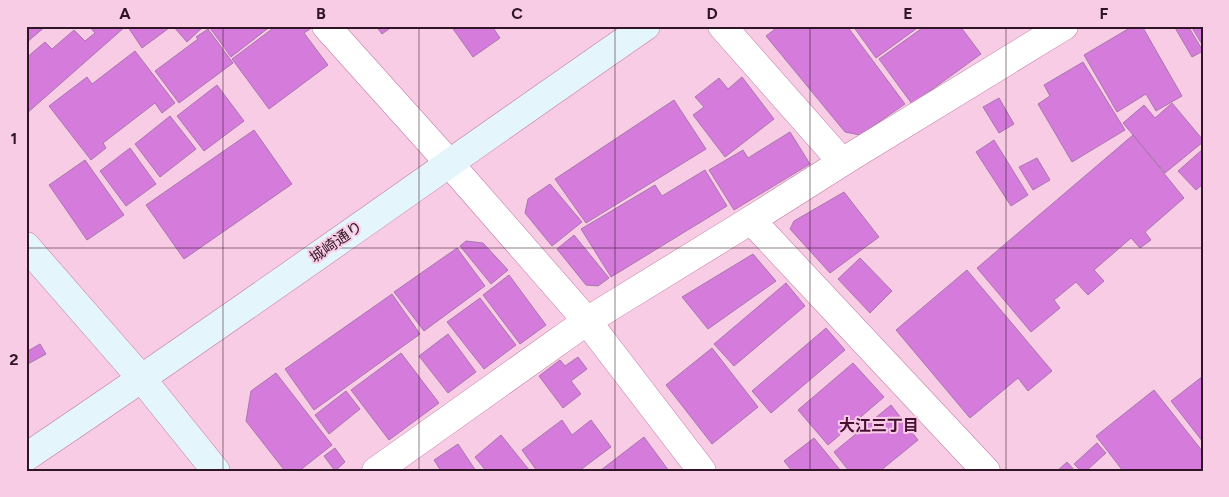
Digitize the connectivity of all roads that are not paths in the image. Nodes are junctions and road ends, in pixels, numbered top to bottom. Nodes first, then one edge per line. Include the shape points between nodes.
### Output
1 (326, 26) edge
2 (646, 26) edge
3 (722, 26) edge
4 (1064, 26) edge
5 (842, 162) junction
6 (449, 163) junction
7 (751, 220) junction
8 (26, 246) edge
9 (587, 321) junction
10 (142, 379) junction
11 (26, 457) edge
12 (216, 471) edge
13 (376, 471) edge
14 (702, 471) edge
15 (986, 471) edge

1 - 6 street
2 - 6 street, 城崎通り
3 - 5 street
4 - 5 street
5 - 7 street
6 - 9 street
6 - 10 street, 城崎通り
7 - 9 street
7 - 15 street
8 - 10 street
9 - 13 street
9 - 14 street
10 - 11 street, 城崎通り
10 - 12 street

